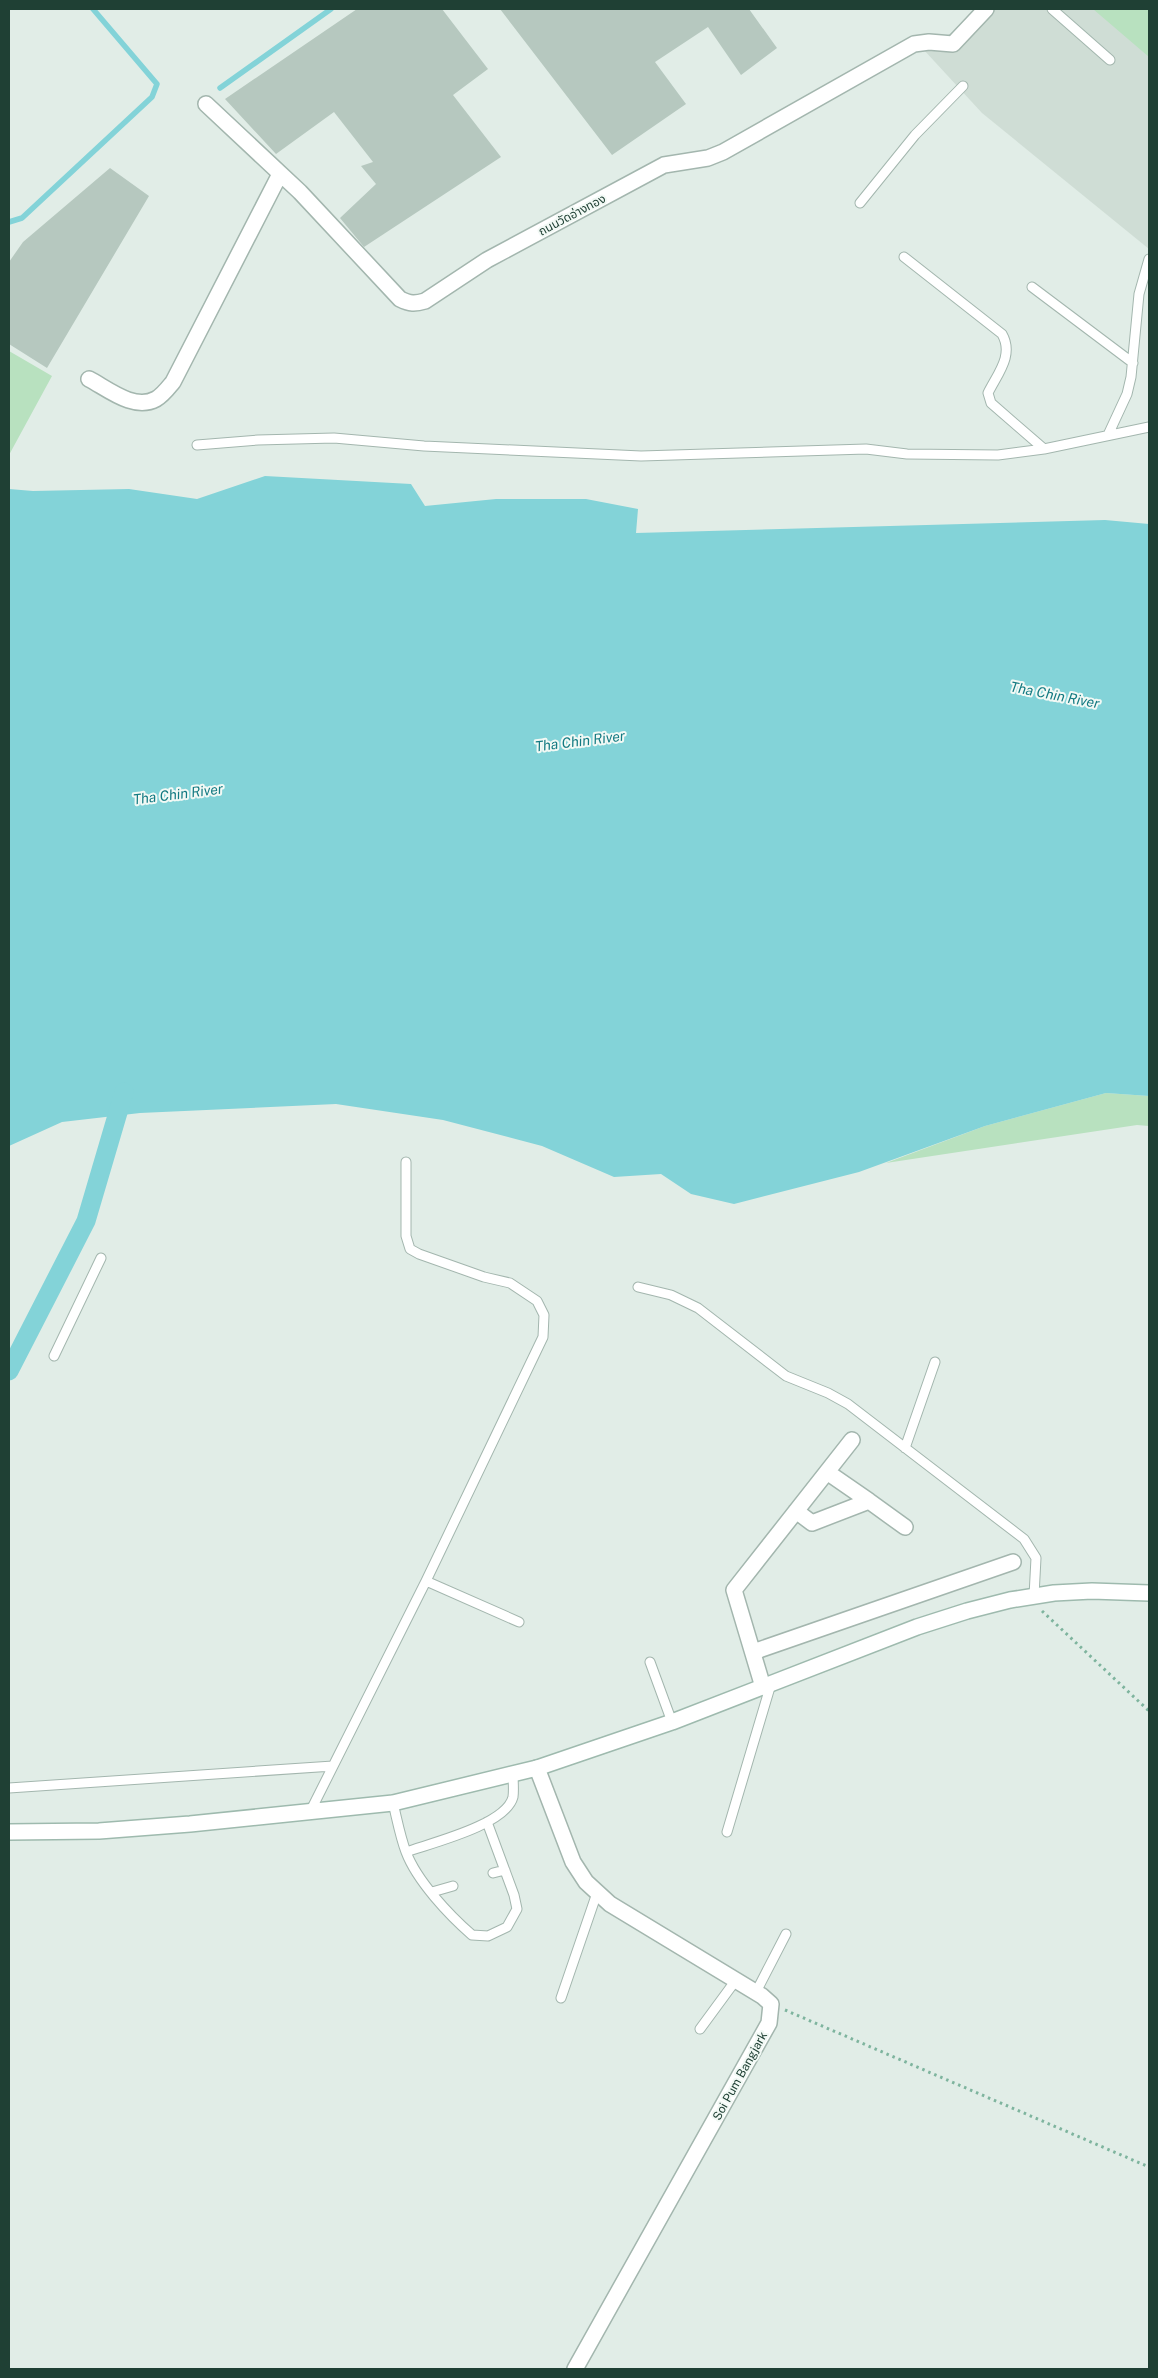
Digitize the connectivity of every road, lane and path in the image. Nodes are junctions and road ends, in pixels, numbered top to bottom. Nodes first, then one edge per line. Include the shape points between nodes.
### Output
1 (986, 9) edge
2 (1052, 9) edge
3 (1110, 60) dead end
4 (963, 86) dead end
5 (206, 104) dead end
6 (280, 174) junction
7 (860, 203) dead end
8 (904, 257) dead end
9 (1149, 259) edge
10 (1032, 287) dead end
11 (1133, 363) junction
12 (88, 379) dead end
13 (1149, 427) edge
14 (1108, 435) junction
15 (196, 445) dead end
16 (1044, 449) junction
17 (406, 1162) dead end
18 (101, 1258) dead end
19 (638, 1287) dead end
20 (54, 1356) dead end
21 (935, 1362) dead end
22 (852, 1440) dead end
23 (905, 1448) junction
24 (827, 1472) junction
25 (869, 1501) junction
26 (796, 1511) junction
27 (905, 1527) dead end
28 (1014, 1562) dead end
29 (426, 1581) junction
30 (1149, 1593) edge
31 (1030, 1597) junction
32 (519, 1622) dead end
33 (753, 1652) junction
34 (650, 1662) dead end
35 (767, 1685) junction
36 (1149, 1711) edge
37 (672, 1722) junction
38 (334, 1766) junction
39 (537, 1768) junction
40 (513, 1774) junction
41 (9, 1788) edge
42 (393, 1803) junction
43 (310, 1812) junction
44 (487, 1822) junction
45 (9, 1832) edge
46 (727, 1832) dead end
47 (406, 1852) junction
48 (504, 1870) junction
49 (494, 1872) dead end
50 (452, 1886) dead end
51 (432, 1892) junction
52 (597, 1893) junction
53 (786, 1934) dead end
54 (736, 1980) junction
55 (756, 1992) junction
56 (561, 1998) dead end
57 (770, 2004) junction
58 (700, 2029) dead end
59 (1149, 2167) edge
60 (575, 2369) edge

1 - 6 street, ถนนวัดอ่างทอง via 953,44 914,44 723,152 708,158 664,165 487,260 417,303 410,304 400,299
2 - 3 lane
4 - 7 lane via 915,135
5 - 6 street, ถนนวัดอ่างทอง
6 - 12 street via 173,382 158,398 143,404
8 - 16 lane via 1002,334 1008,343 1006,358 988,392 991,403
9 - 11 lane via 1139,294
10 - 11 lane
11 - 14 lane via 1127,394
13 - 14 lane
14 - 16 lane
15 - 16 lane via 334,438 424,446 641,456 866,449 906,454 998,455
17 - 29 lane via 406,1236 410,1249 484,1277 510,1283 537,1300 544,1315 543,1337
18 - 20 lane
19 - 23 lane via 671,1295 698,1308 786,1376 848,1404
21 - 23 lane
22 - 24 street
23 - 31 lane via 1024,1539 1036,1558
24 - 25 street
24 - 26 street
25 - 26 street via 812,1523
25 - 27 street
26 - 33 street via 734,1590
28 - 33 street
29 - 32 lane
29 - 38 lane
30 - 31 street via 1092,1591
31 - 35 street via 967,1611
31 - 36 path
33 - 35 street
34 - 37 lane
35 - 37 street
35 - 46 lane
37 - 39 street
38 - 41 lane
38 - 43 lane
39 - 40 street
39 - 52 street via 573,1862
40 - 42 street
40 - 44 lane via 513,1798 502,1814
42 - 43 street
42 - 47 lane
43 - 45 street via 99,1831
44 - 47 lane
44 - 48 lane
47 - 51 lane via 417,1874
48 - 49 lane
48 - 51 lane via 517,1909 507,1927 488,1936 472,1936
50 - 51 lane
52 - 54 street
52 - 56 lane
53 - 55 lane
54 - 55 street
54 - 58 lane
55 - 57 street
57 - 59 path
57 - 60 street, Soi Pum Bangjark via 769,2024

